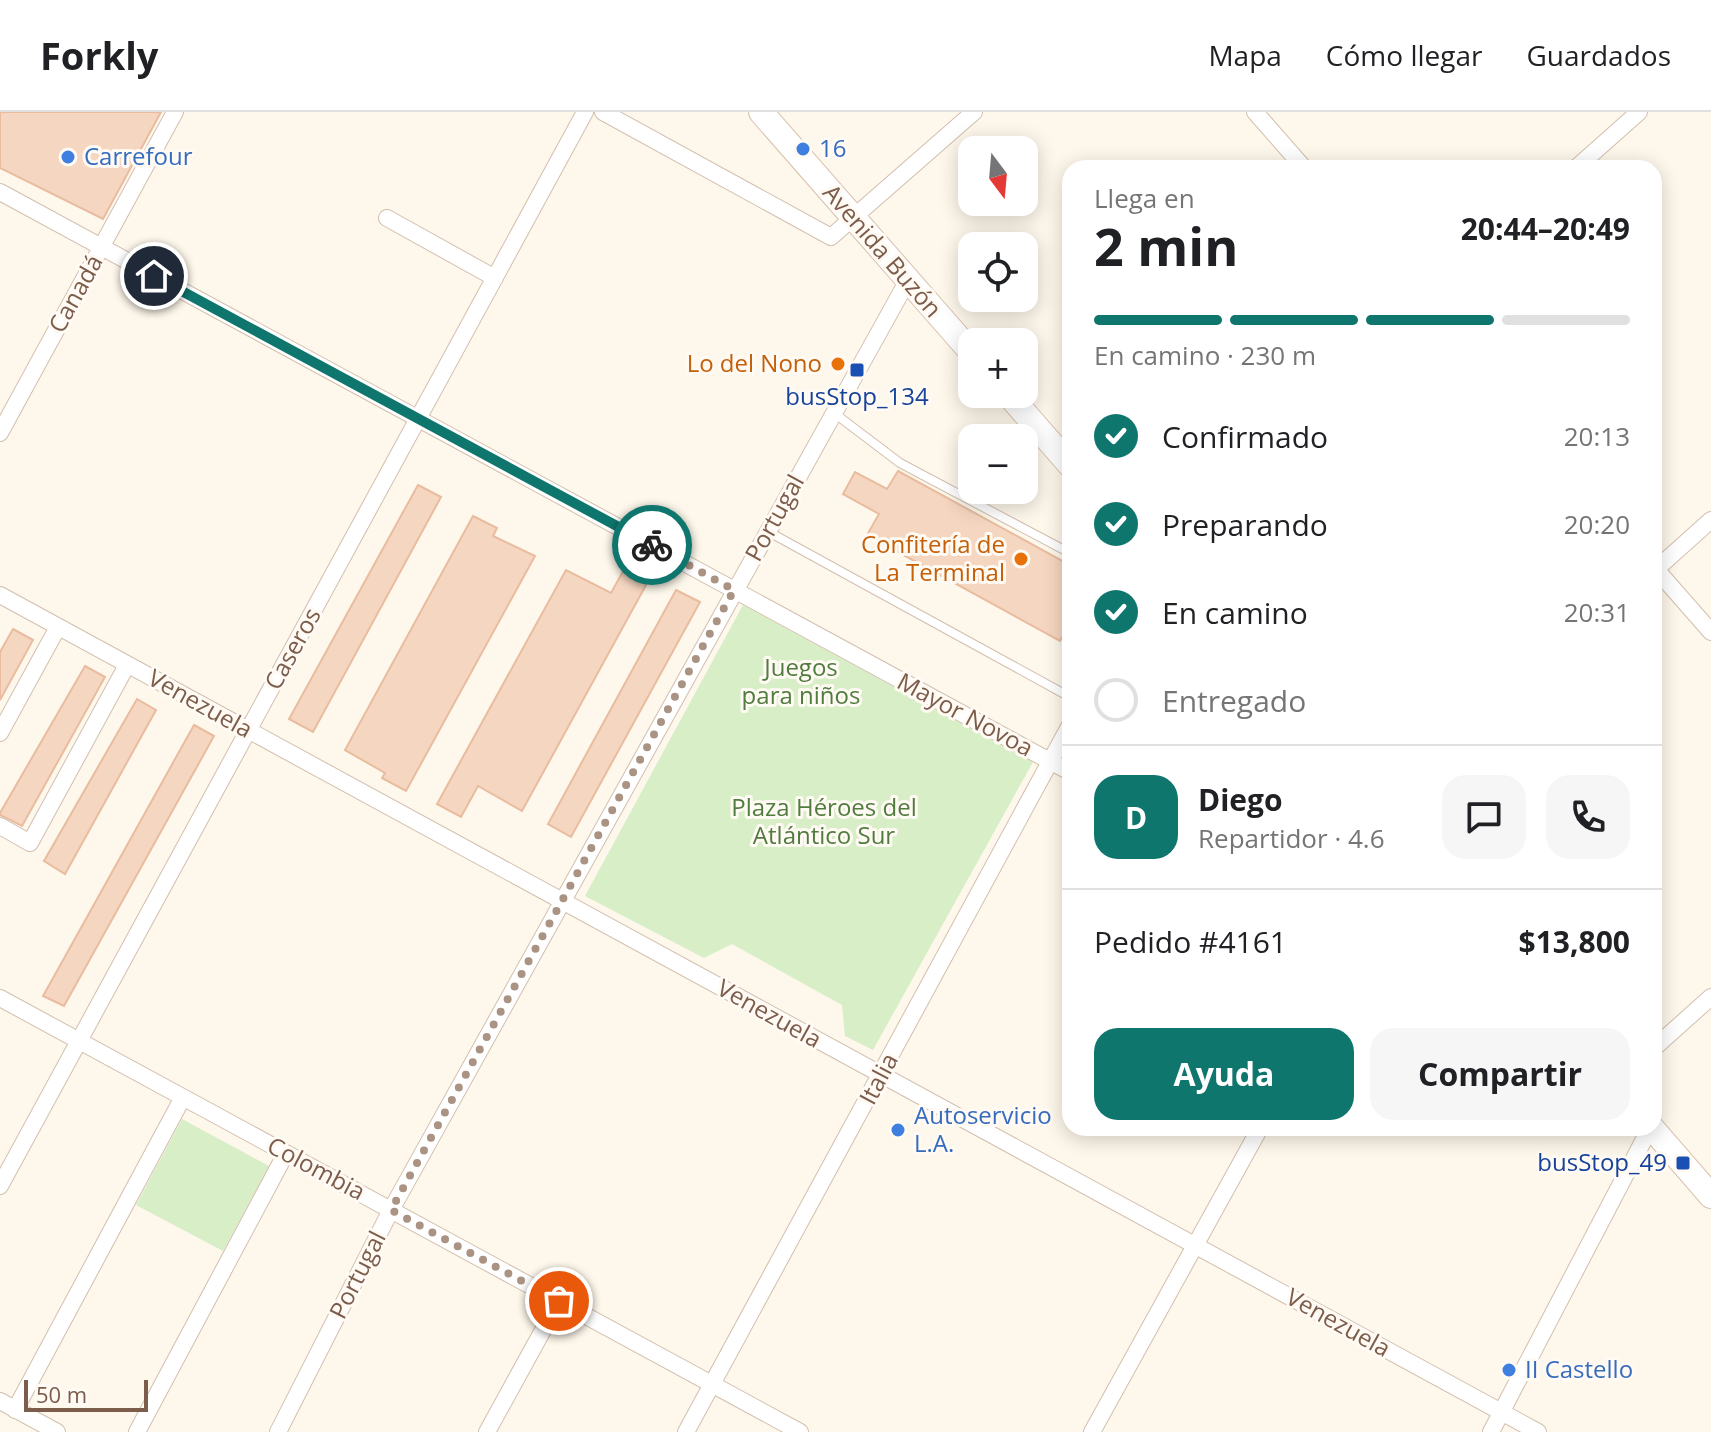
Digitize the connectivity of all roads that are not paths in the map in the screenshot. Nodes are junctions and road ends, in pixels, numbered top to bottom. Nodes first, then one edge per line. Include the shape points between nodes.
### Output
1 (175, 112) edge
2 (585, 112) edge
3 (603, 112) edge
4 (761, 112) edge
5 (974, 112) edge
6 (1255, 112) edge
7 (1639, 112) edge
8 (1297, 160) edge
9 (1585, 160) edge
10 (0, 192) edge
11 (387, 218) dead end
12 (853, 218) junction
13 (102, 247) junction
14 (495, 278) junction
15 (908, 280) junction
16 (958, 337) edge
17 (1020, 408) edge
18 (833, 413) junction
19 (418, 419) junction
20 (0, 433) edge
21 (1062, 456) edge
22 (1711, 520) edge
23 (767, 531) junction
24 (1062, 549) edge
25 (1662, 563) edge
26 (1662, 577) edge
27 (734, 590) junction
28 (0, 595) edge
29 (58, 627) junction
30 (1711, 632) edge
31 (127, 665) junction
32 (1062, 693) edge
33 (248, 730) junction
34 (0, 733) edge
35 (1062, 740) edge
36 (1051, 761) junction
37 (1062, 767) edge
38 (0, 826) edge
39 (563, 902) junction
40 (1711, 997) edge
41 (0, 998) edge
42 (79, 1041) junction
43 (1662, 1041) edge
44 (881, 1075) junction
45 (182, 1099) junction
46 (1256, 1136) edge
47 (1647, 1136) edge
48 (1658, 1136) edge
49 (286, 1153) junction
50 (0, 1186) edge
51 (1711, 1196) edge
52 (391, 1210) junction
53 (1195, 1245) junction
54 (559, 1301) junction
55 (713, 1384) junction
56 (0, 1401) edge
57 (15, 1410) junction
58 (1502, 1412) junction
59 (57, 1432) edge
60 (137, 1432) edge
61 (278, 1432) edge
62 (487, 1432) edge
63 (686, 1432) edge
64 (800, 1432) edge
65 (1092, 1432) edge
66 (1491, 1432) edge
67 (1538, 1432) edge

1 - 13 street, Canadá
2 - 14 street, Caseros
3 - 12 street via 831,237
4 - 12 main road, Avenida Buzón
5 - 12 street
6 - 8 street
7 - 9 street
10 - 13 street, Mayor Novoa
11 - 14 street
12 - 15 main road, Avenida Buzón
13 - 19 street, Mayor Novoa
13 - 20 street, Canadá
14 - 19 street, Caseros
15 - 16 main road, Avenida Buzón
15 - 18 street, Portugal
17 - 21 main road
18 - 23 street, Portugal
18 - 24 lane via 900,463
19 - 27 street, Mayor Novoa
19 - 33 street, Caseros
22 - 25 street
23 - 27 street, Portugal
23 - 32 lane
26 - 30 street
27 - 36 street, Mayor Novoa
27 - 39 street, Portugal
28 - 29 street, Venezuela
29 - 31 street, Venezuela
29 - 34 street
31 - 33 street, Venezuela
31 - 38 street via 30,843
33 - 39 street, Venezuela
33 - 42 street, Caseros
35 - 36 street, Italia
36 - 37 street, Mayor Novoa
36 - 44 street, Italia
39 - 44 street, Venezuela
39 - 52 street, Portugal
40 - 43 street
41 - 42 street, Colombia
42 - 45 street, Colombia
42 - 50 street, Caseros
44 - 53 street, Venezuela
44 - 55 street, Italia
45 - 49 street, Colombia
45 - 57 street
46 - 53 street
47 - 58 street
48 - 51 main road
49 - 52 street, Colombia
49 - 60 street
52 - 54 street, Colombia
52 - 61 street, Portugal
53 - 58 street, Venezuela
53 - 65 street
54 - 55 street, Colombia
54 - 62 street
55 - 63 street, Italia
55 - 64 street, Colombia
56 - 57 street
57 - 59 street
58 - 66 street
58 - 67 street, Venezuela

